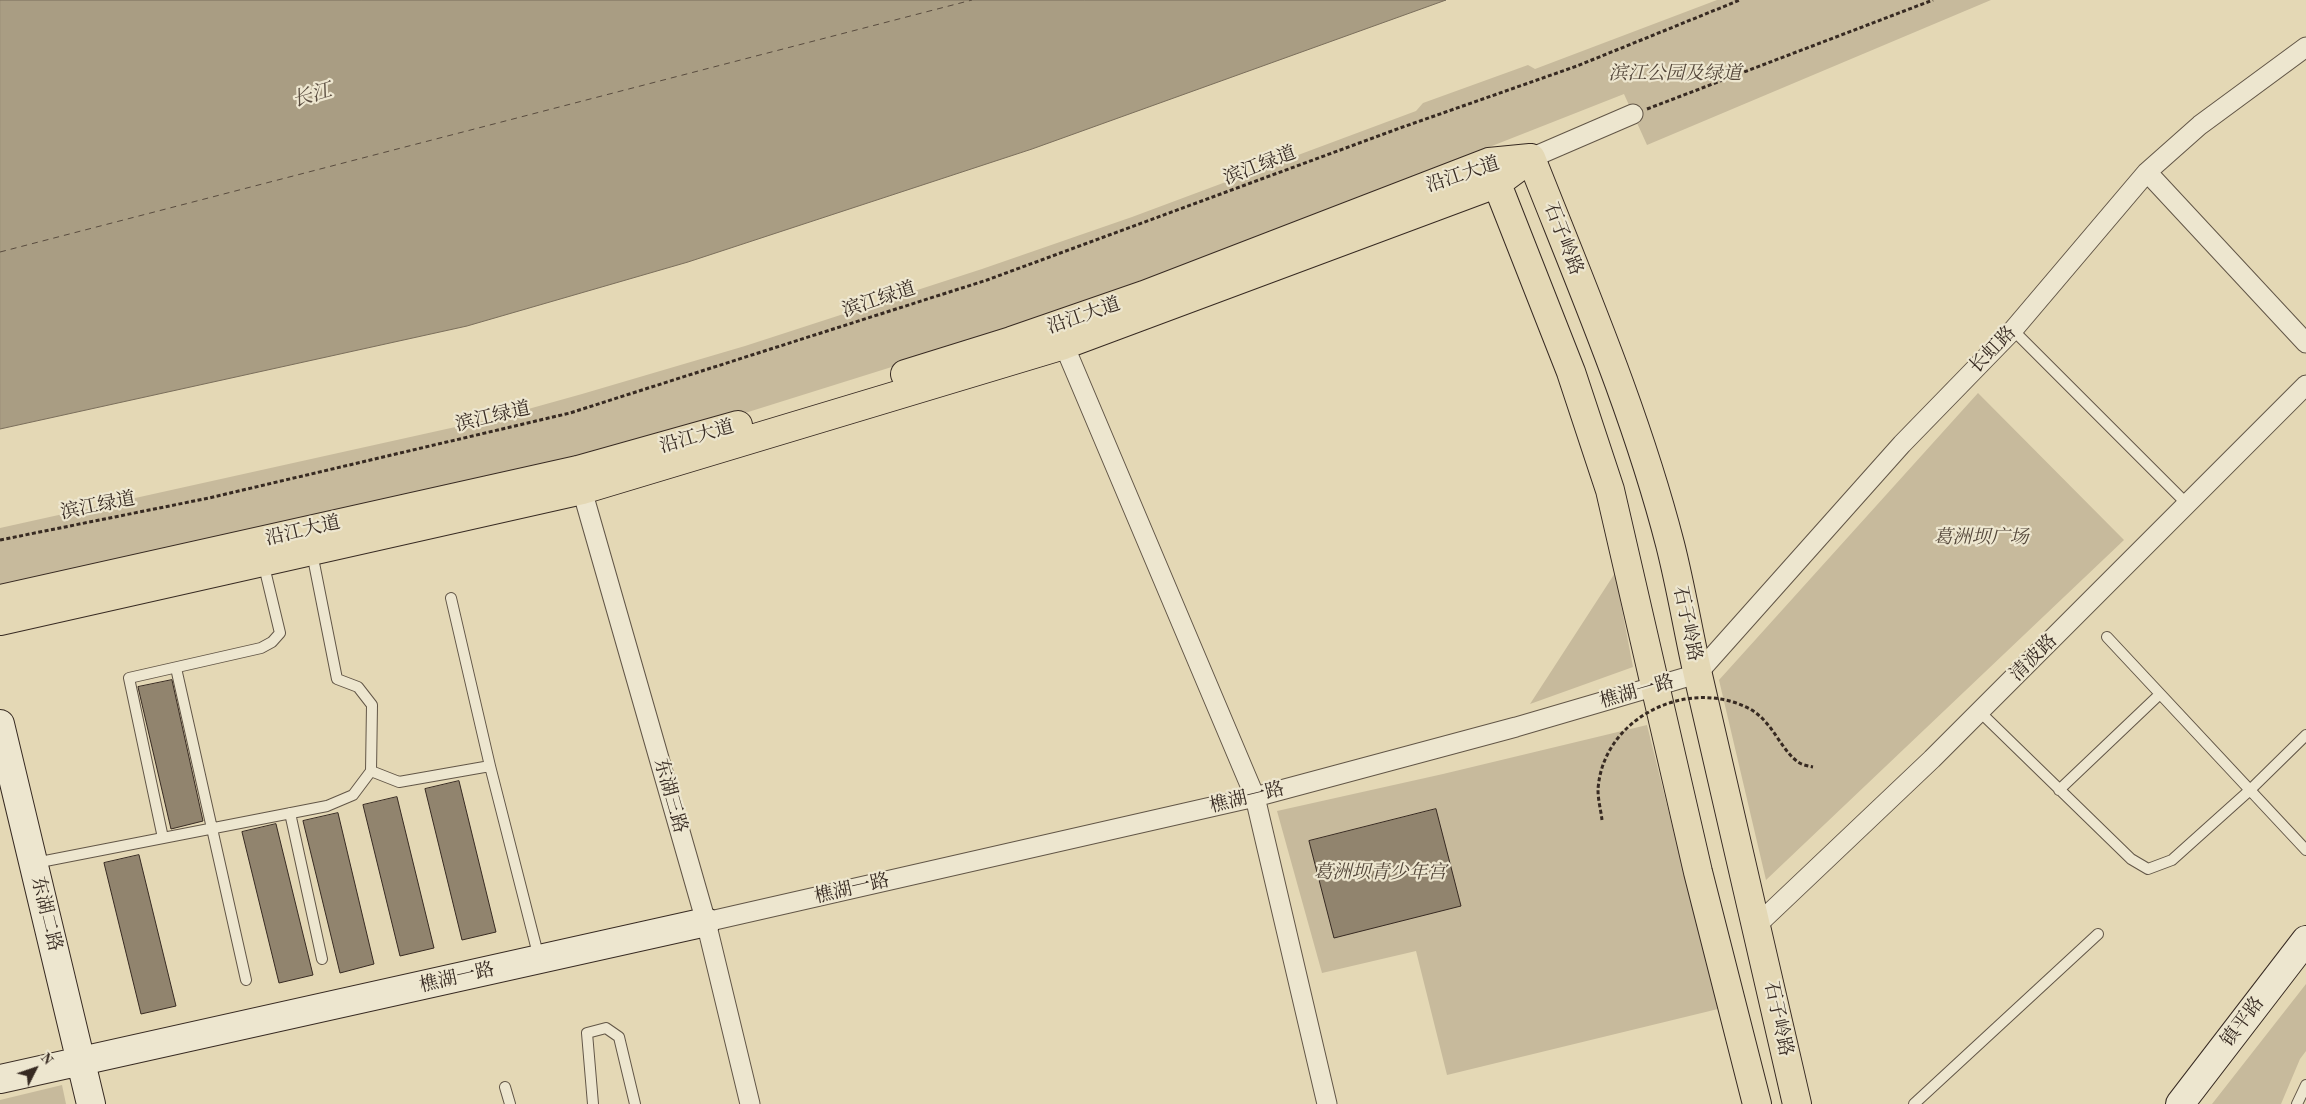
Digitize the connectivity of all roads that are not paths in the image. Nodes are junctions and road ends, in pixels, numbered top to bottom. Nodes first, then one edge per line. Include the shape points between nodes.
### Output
1 (2306, 47) edge
2 (1633, 114) road end
3 (1531, 158) junction
4 (2147, 172) junction
5 (1493, 173) junction
6 (2013, 330) junction
7 (2306, 343) edge
8 (1064, 345) junction
9 (2306, 386) edge
10 (582, 490) junction
11 (2187, 504) junction
12 (311, 550) junction
13 (263, 561) junction
14 (451, 598) dead end
15 (0, 599) edge
16 (0, 621) edge
17 (2108, 637) dead end
18 (176, 668) junction
19 (1698, 674) junction
20 (1655, 686) junction
21 (2160, 694) junction
22 (1980, 712) junction
23 (0, 724) edge
24 (2306, 735) edge
25 (490, 766) junction
26 (371, 771) junction
27 (2059, 790) junction
28 (2250, 790) junction
29 (1255, 797) junction
30 (290, 813) junction
31 (213, 829) junction
32 (163, 838) junction
33 (2306, 850) edge
34 (34, 864) junction
35 (706, 922) junction
36 (1757, 925) junction
37 (2098, 934) dead end
38 (2306, 940) edge
39 (322, 959) dead end
40 (539, 960) junction
41 (246, 980) dead end
42 (82, 1061) junction
43 (0, 1079) edge
44 (2306, 1085) edge
45 (505, 1087) dead end
46 (91, 1104) edge
47 (510, 1104) edge
48 (593, 1104) edge
49 (634, 1104) edge
50 (750, 1104) edge
51 (1327, 1104) edge
52 (1756, 1104) edge
53 (1797, 1104) edge
54 (1914, 1104) edge
55 (2180, 1104) edge
56 (2297, 1104) edge

1 - 4 street, 长虹路 via 2200,125
2 - 3 street
3 - 5 main road, 沿江大道
3 - 19 main road, 石子岭路 via 1603,340 1633,426 1670,544
4 - 6 street, 长虹路
4 - 7 street
5 - 8 main road, 沿江大道
5 - 15 main road, 沿江大道 via 1011,341 770,416 578,470
5 - 20 main road via 1571,372 1610,490
6 - 11 lane
6 - 19 street, 长虹路 via 1902,444
8 - 10 main road, 沿江大道
8 - 29 street
9 - 11 street, 清波路
10 - 12 main road, 沿江大道
10 - 35 street, 东湖三路
11 - 22 street, 清波路
12 - 13 main road, 沿江大道
12 - 26 lane via 337,679 358,687 372,705
13 - 16 main road, 沿江大道
13 - 18 lane via 280,633 261,648
14 - 25 lane
17 - 21 lane
18 - 31 lane
18 - 32 lane via 129,678
19 - 20 street, 樵湖一路
19 - 36 main road, 石子岭路
20 - 29 street, 樵湖一路
20 - 52 main road
21 - 27 lane
21 - 28 lane
22 - 27 lane
22 - 36 street, 清波路
23 - 34 street, 东湖二路
24 - 28 lane
25 - 26 lane via 398,782
25 - 40 lane
26 - 30 lane via 352,795 327,806
27 - 28 lane via 2131,860 2148,869 2172,860
28 - 33 lane
29 - 35 street, 樵湖一路
29 - 51 street
30 - 31 lane
30 - 39 lane
31 - 32 lane
31 - 41 lane
32 - 34 lane
34 - 42 street, 东湖二路
35 - 40 street, 樵湖一路
35 - 50 street, 东湖三路
36 - 53 main road, 石子岭路
37 - 54 lane
38 - 55 street, 镇平路
40 - 42 street, 樵湖一路
42 - 43 street, 樵湖一路
42 - 46 street, 东湖二路
44 - 56 lane
45 - 47 lane
48 - 49 lane via 588,1033 606,1028 619,1038

